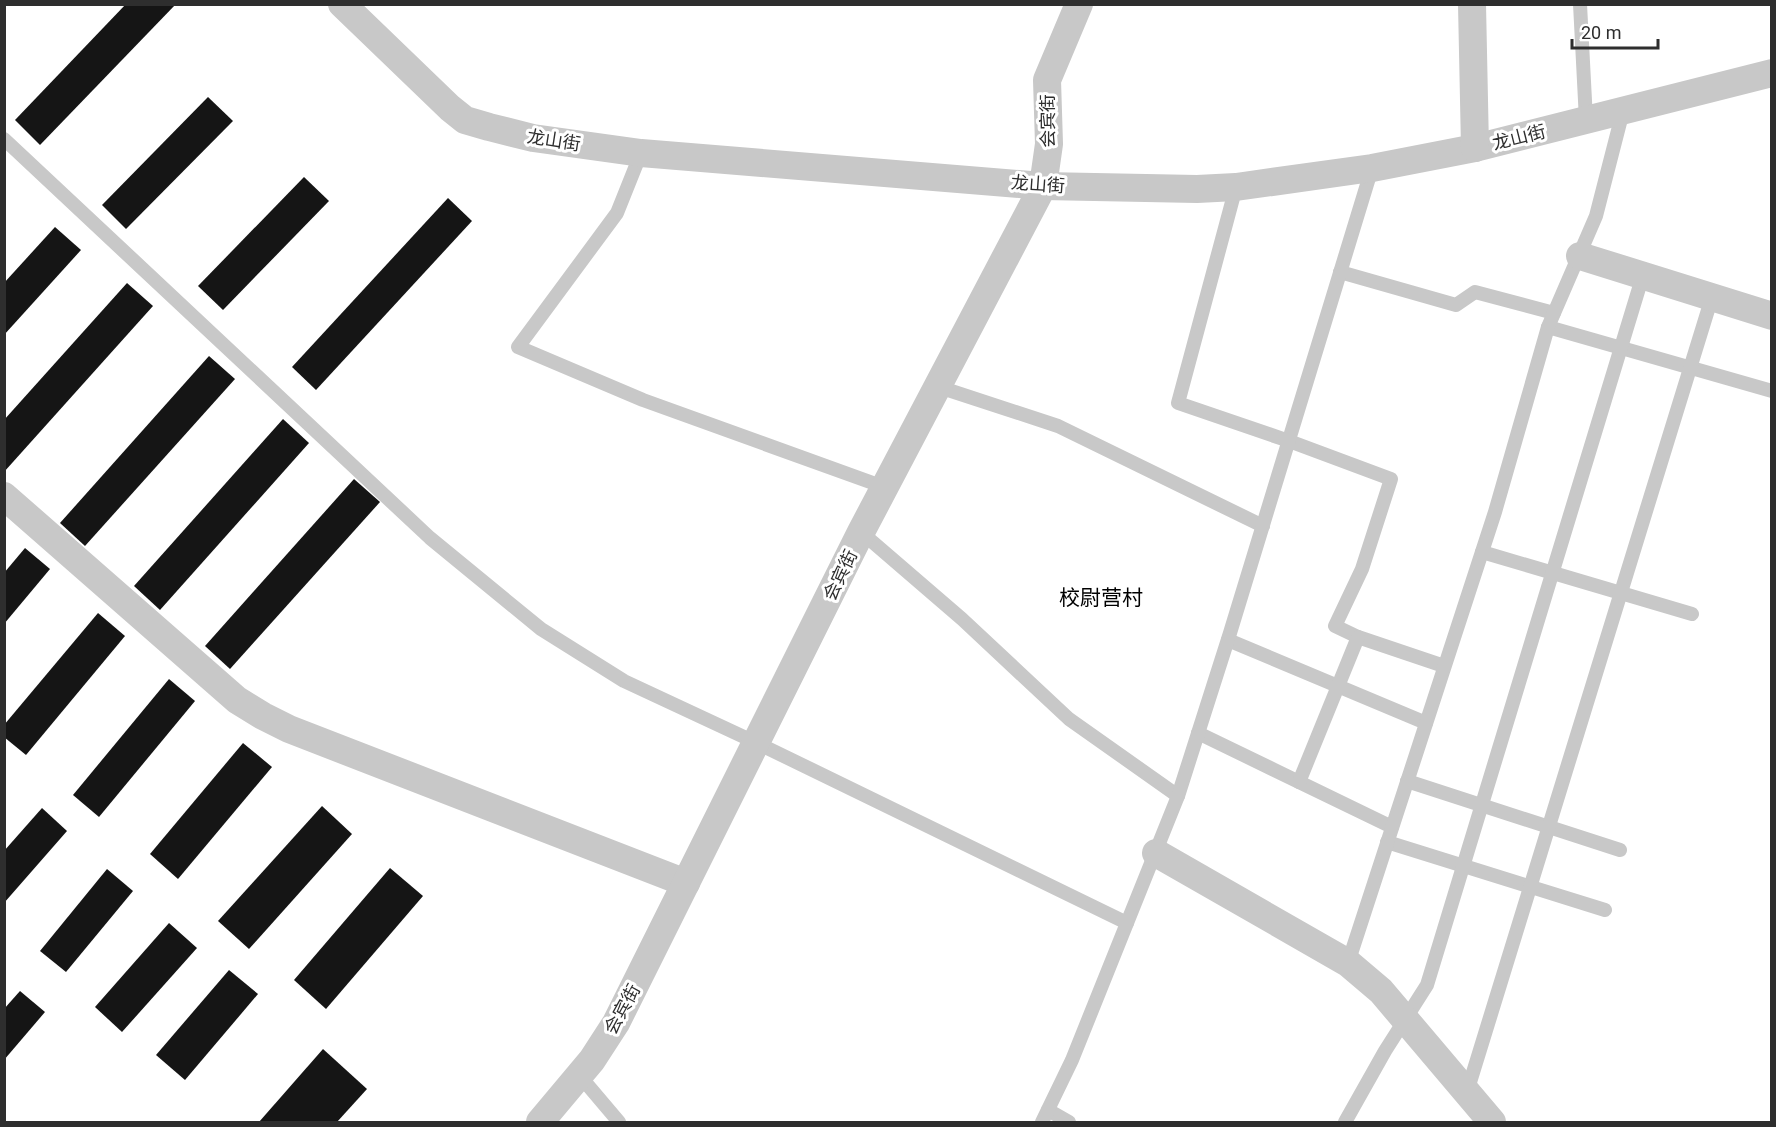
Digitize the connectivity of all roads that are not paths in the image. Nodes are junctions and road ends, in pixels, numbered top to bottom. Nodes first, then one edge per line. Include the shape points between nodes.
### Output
1 (342, 4) edge
2 (1079, 4) edge
3 (1472, 4) edge
4 (1580, 4) edge
5 (1772, 74) edge
6 (1623, 111) junction
7 (1586, 120) junction
8 (4, 139) edge
9 (1475, 148) junction
10 (641, 153) junction
11 (1372, 168) junction
12 (1043, 186) junction
13 (1236, 187) junction
14 (1580, 256) junction
15 (1340, 272) junction
16 (1643, 275) junction
17 (1712, 297) junction
18 (1554, 313) junction
19 (1772, 316) edge
20 (1548, 327) junction
21 (1621, 348) junction
22 (1690, 368) junction
23 (936, 386) junction
24 (1772, 391) edge
25 (1289, 441) junction
26 (884, 487) junction
27 (4, 496) edge
28 (1263, 526) junction
29 (861, 532) junction
30 (1482, 552) junction
31 (1552, 573) junction
32 (1621, 593) junction
33 (1692, 614) dead end
34 (1359, 637) junction
35 (1228, 640) junction
36 (1444, 666) junction
37 (1338, 687) junction
38 (1426, 723) junction
39 (1198, 734) junction
40 (757, 742) junction
41 (1407, 780) junction
42 (1299, 782) junction
43 (1178, 796) junction
44 (1481, 805) junction
45 (1392, 827) junction
46 (1549, 827) junction
47 (1387, 842) junction
48 (1620, 850) dead end
49 (1156, 853) junction
50 (1463, 866) junction
51 (686, 883) junction
52 (1530, 886) junction
53 (1605, 910) dead end
54 (1127, 923) junction
55 (1348, 963) junction
56 (1405, 1020) junction
57 (580, 1076) junction
58 (1467, 1094) junction
59 (1045, 1116) edge
60 (540, 1122) edge
61 (619, 1122) edge
62 (1069, 1122) edge
63 (1346, 1122) edge
64 (1492, 1122) edge

1 - 10 street, 龙山街 via 465,120 534,138
2 - 12 street, 会宾街 via 1047,80 1049,144
3 - 9 street
4 - 7 lane
5 - 6 street, 龙山街
6 - 7 street, 龙山街
6 - 14 lane via 1596,216
7 - 9 street, 龙山街
8 - 40 lane via 430,538 541,629 624,681
9 - 11 street, 龙山街
10 - 12 street, 龙山街
10 - 26 lane via 617,213 518,347 644,400
11 - 13 street, 龙山街
11 - 15 lane
12 - 13 street, 龙山街 via 1157,190
12 - 23 street, 会宾街
13 - 25 lane via 1178,403
14 - 16 street
14 - 18 lane
15 - 18 lane via 1456,305 1475,291
15 - 25 lane
16 - 17 street
16 - 21 lane
17 - 19 street
17 - 22 lane
18 - 20 lane
20 - 21 lane
20 - 30 lane
21 - 22 lane
21 - 31 lane
22 - 24 lane
22 - 32 lane
23 - 26 street, 会宾街
23 - 28 lane via 1058,426
25 - 28 lane
25 - 34 lane via 1391,479 1362,569 1335,626
26 - 29 street, 会宾街
27 - 51 street via 237,700 263,716
28 - 35 lane
29 - 40 street, 会宾街
29 - 43 lane via 1069,719
30 - 31 lane
30 - 36 lane
31 - 32 lane
31 - 44 lane
32 - 33 lane
32 - 46 lane
34 - 36 lane
34 - 37 lane
35 - 37 lane
35 - 39 lane
36 - 38 lane
37 - 38 lane
37 - 42 lane
38 - 41 lane
39 - 42 lane
39 - 43 lane
40 - 51 street, 会宾街
40 - 54 lane
41 - 44 lane
41 - 45 lane
42 - 45 lane
43 - 49 lane
44 - 46 lane
44 - 50 lane
45 - 47 lane
46 - 48 lane
46 - 52 lane
47 - 50 lane
47 - 55 lane
49 - 54 lane
49 - 55 street
50 - 52 lane
50 - 56 lane via 1426,985
51 - 57 street, 会宾街 via 616,1023
52 - 53 lane
52 - 58 lane
54 - 59 lane
55 - 56 street via 1381,991
56 - 58 street
56 - 63 lane
57 - 60 street, 会宾街
57 - 61 lane
58 - 64 street
59 - 62 lane

